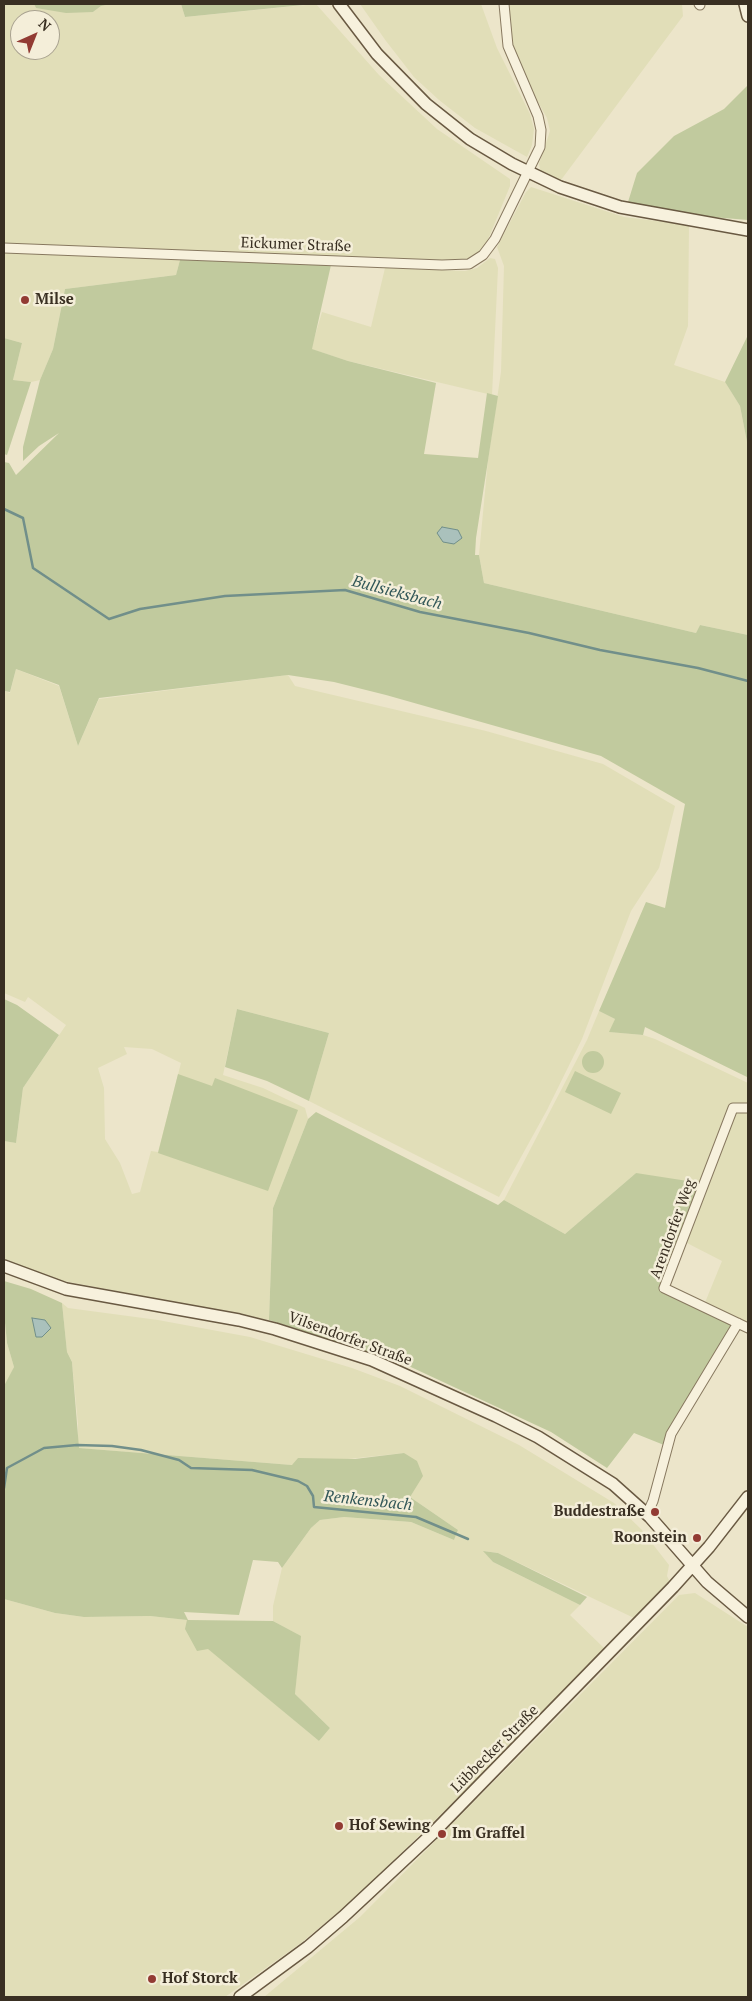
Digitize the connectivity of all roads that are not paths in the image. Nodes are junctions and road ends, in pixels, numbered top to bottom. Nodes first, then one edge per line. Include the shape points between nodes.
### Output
1 (340, 4) edge
2 (745, 4) edge
3 (504, 5) edge
4 (748, 16) edge
5 (528, 172) junction
6 (691, 220) junction
7 (748, 224) edge
8 (748, 230) edge
9 (4, 248) edge
10 (748, 1108) edge
11 (4, 1266) edge
12 (738, 1323) junction
13 (748, 1328) edge
14 (748, 1497) edge
15 (647, 1514) junction
16 (693, 1566) junction
17 (748, 1617) edge
18 (240, 1997) edge

1 - 5 main road via 377,54 426,104 470,139
2 - 4 main road
3 - 5 street, Eickumer Straße via 508,46 541,130 540,147
5 - 6 main road via 620,207
5 - 9 street, Eickumer Straße via 490,248 469,264
6 - 7 main road
6 - 8 main road
10 - 12 street, Arendorfer Weg via 733,1108 664,1288
11 - 15 main road, Vilsendorfer Straße via 66,1289 239,1320 372,1360 538,1437 613,1484
12 - 13 street, Arendorfer Weg
12 - 15 street via 674,1427
14 - 16 main road, Lübbecker Straße
15 - 16 main road, Vilsendorfer Straße
16 - 17 main road, Vilsendorfer Straße via 727,1601
16 - 18 main road, Lübbecker Straße via 608,1656 378,1885 308,1947

